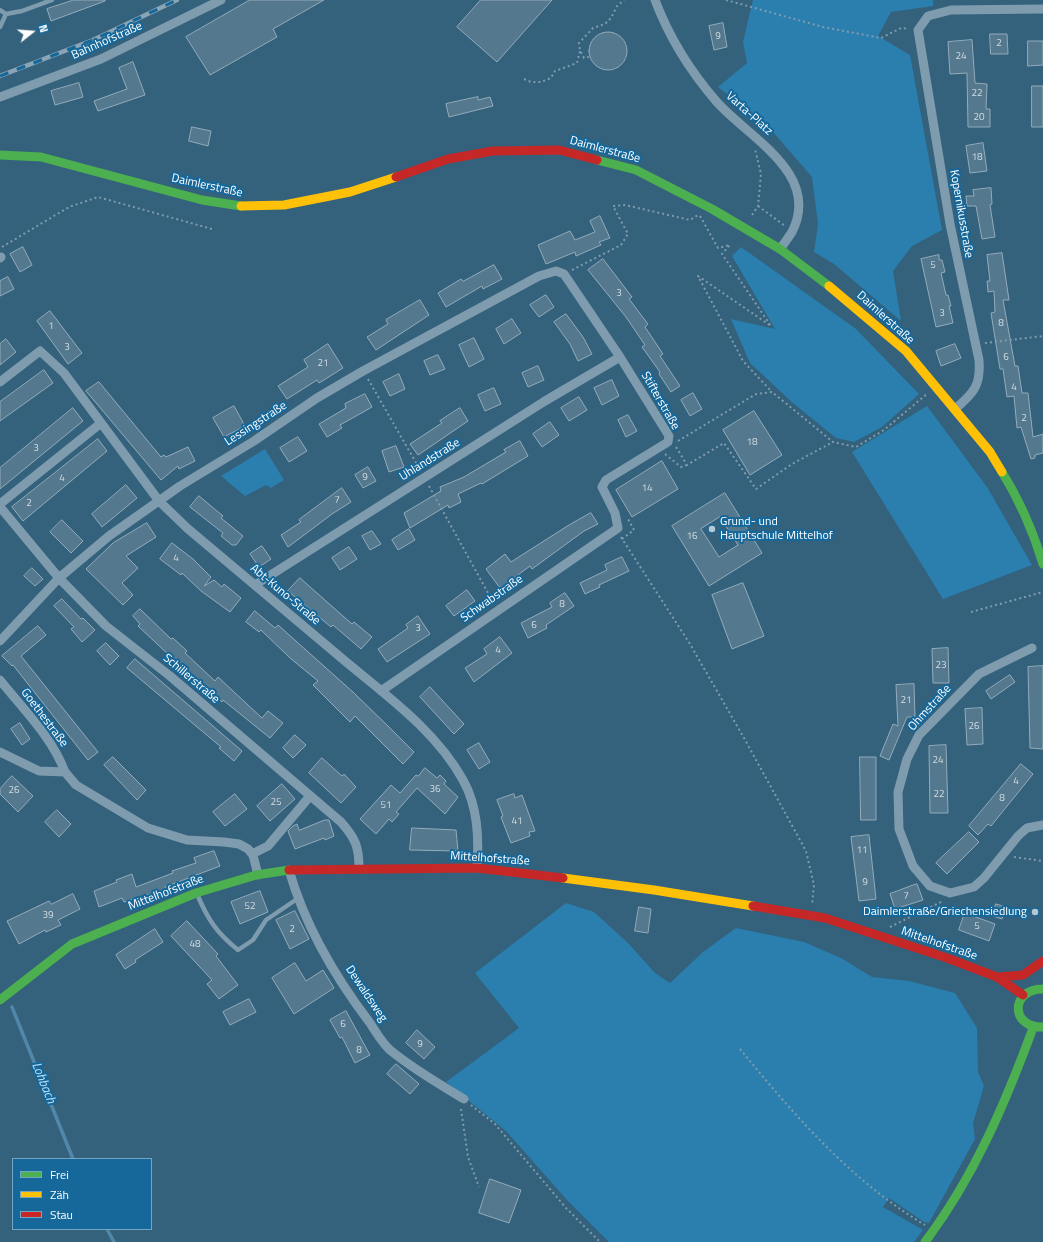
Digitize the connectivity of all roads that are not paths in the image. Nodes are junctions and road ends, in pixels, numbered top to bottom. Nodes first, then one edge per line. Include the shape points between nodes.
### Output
1 (52, 0) edge
2 (221, 0) edge
3 (655, 0) edge
4 (1043, 9) edge
5 (0, 10) edge
6 (6, 14) junction
7 (0, 27) edge
8 (0, 97) edge
9 (0, 155) edge
10 (780, 249) junction
11 (560, 273) joint
12 (620, 357) junction
13 (0, 382) edge
14 (955, 409) junction
15 (101, 423) junction
16 (159, 501) junction
17 (0, 506) edge
18 (618, 528) joint
19 (1043, 564) edge
20 (59, 578) junction
21 (255, 585) junction
22 (0, 641) edge
23 (1032, 648) dead end
24 (0, 680) edge
25 (381, 691) junction
26 (0, 752) edge
27 (65, 772) junction
28 (310, 796) junction
29 (1043, 825) edge
30 (252, 854) junction
31 (359, 868) junction
32 (477, 868) junction
33 (289, 870) junction
34 (258, 875) junction
35 (196, 893) junction
36 (297, 899) junction
37 (1043, 961) edge
38 (997, 977) junction
39 (1043, 988) edge
40 (1023, 995) junction
41 (0, 1000) edge
42 (1033, 1028) junction
43 (1043, 1028) edge
44 (461, 1097) road end
45 (925, 1242) edge

1 - 6 lane via 22,12
2 - 8 street, Bahnhofstraße via 101,60
3 - 10 street, Varta-Platz via 663,22 687,65 717,102 786,167 798,200 792,231
4 - 14 street, Kopernikusstraße via 951,10 928,16 918,30 950,224 980,374 974,391
5 - 6 lane
6 - 7 lane
9 - 10 main road, Daimlerstraße via 41,157 202,200 244,207 284,205 350,192 448,159 493,151 559,150 636,170 712,209
10 - 14 main road, Daimlerstraße via 851,302 906,351
11 - 12 street, Stifterstraße
11 - 16 street, Lessingstraße via 539,276 363,371
12 - 18 street, Stifterstraße via 669,436 668,446 606,480 602,487 615,513
12 - 21 street, Uhlandstraße via 545,401
13 - 15 street, Abt-Kuno-Straße via 40,351 64,373
14 - 19 main road, Daimlerstraße via 990,452 1018,498
15 - 16 street, Abt-Kuno-Straße
15 - 17 street
16 - 20 street, Lessingstraße via 109,536
16 - 21 street, Abt-Kuno-Straße
17 - 20 street, Schillerstraße
18 - 25 street, Schwabstraße
20 - 22 street, Lessingstraße
20 - 28 street, Schillerstraße via 106,626 170,676
21 - 25 street, Abt-Kuno-Straße
23 - 29 street, Ohmstraße via 979,674 919,735 907,758 898,792 899,829 913,866 930,886 950,893 974,887 1027,828
24 - 27 street, Goethestraße via 47,739
25 - 32 street, Abt-Kuno-Straße via 439,743 464,780 474,805
26 - 27 street via 39,771
27 - 30 street, Goethestraße via 76,785 148,828 187,840 239,844
28 - 30 street via 268,846
28 - 31 street, Schillerstraße via 341,822 351,834 358,846
30 - 34 street
31 - 32 main road, Mittelhofstraße
31 - 33 main road, Mittelhofstraße
32 - 38 main road, Mittelhofstraße via 570,878 825,918
33 - 34 main road, Mittelhofstraße
33 - 36 street, Dewaldsweg
34 - 35 main road, Mittelhofstraße
35 - 36 lane via 208,919 221,936 238,950 253,940 266,920
35 - 41 main road, Mittelhofstraße via 72,944
36 - 44 street, Dewaldsweg via 317,940 352,1000 390,1049 433,1081
37 - 38 main road, Mittelhofstraße via 1024,975 1014,978
38 - 40 main road, Mittelhofstraße
39 - 40 main road via 1034,989
40 - 42 main road via 1019,1014 1026,1025
42 - 43 main road
42 - 45 main road via 990,1138 956,1198

